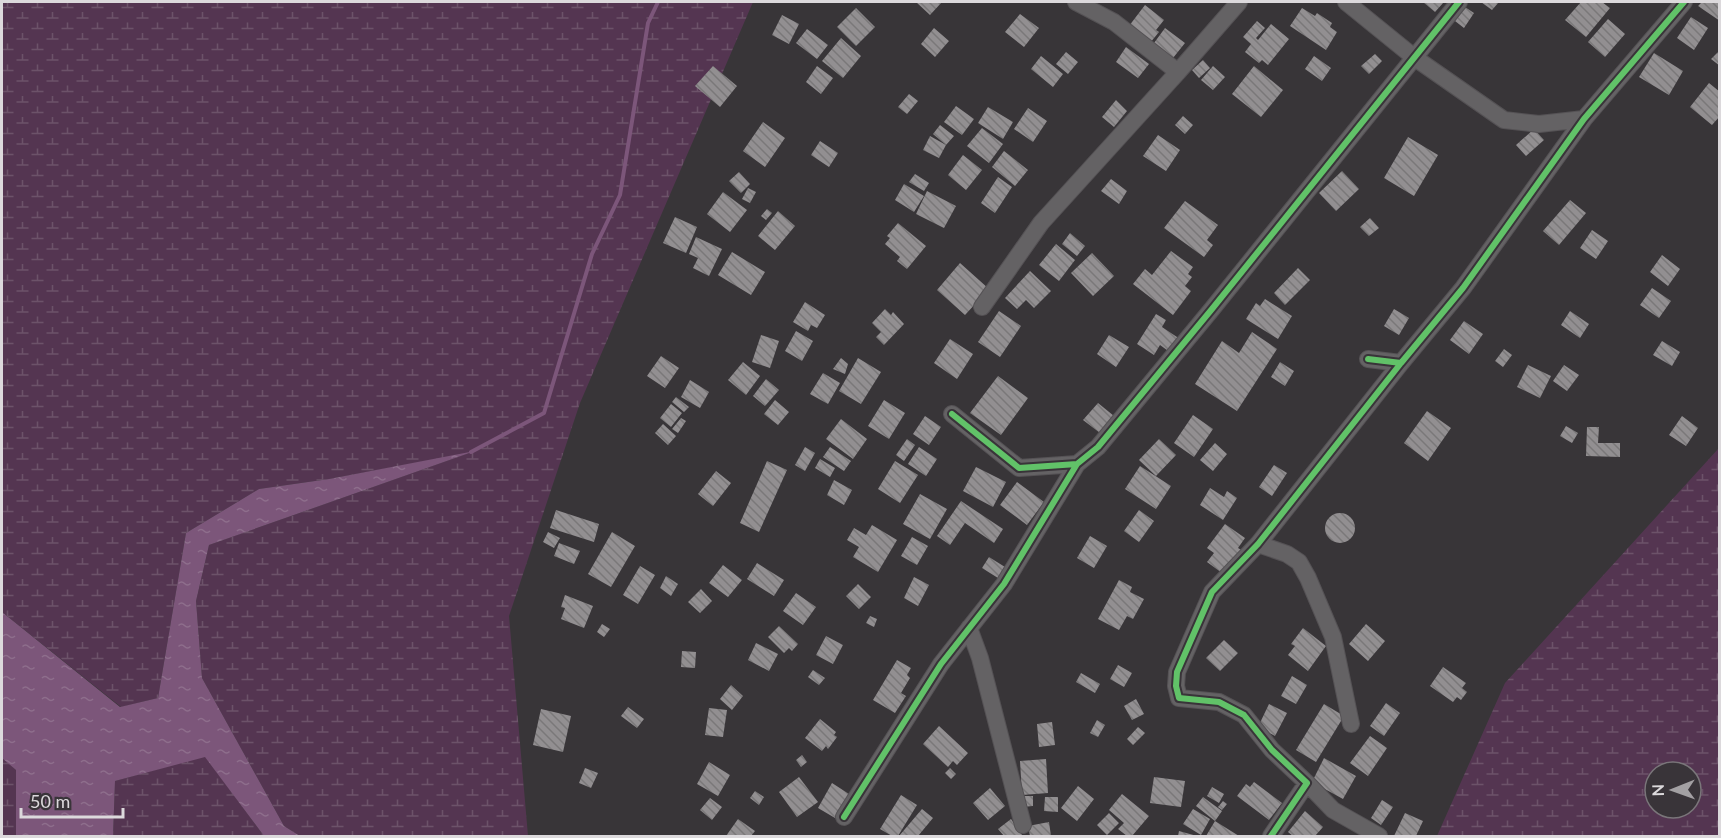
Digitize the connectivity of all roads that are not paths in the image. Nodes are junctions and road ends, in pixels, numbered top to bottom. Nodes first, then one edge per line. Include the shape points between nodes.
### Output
1 (1076, 2) edge
2 (1239, 2) edge
3 (1346, 2) edge
4 (1459, 2) edge
5 (1684, 2) edge
6 (1415, 58) junction
7 (1178, 72) junction
8 (1584, 119) junction
9 (982, 307) dead end
10 (1368, 359) dead end
11 (1401, 363) junction
12 (952, 414) dead end
13 (1077, 464) junction
14 (1258, 544) junction
15 (969, 628) junction
16 (1351, 724) dead end
17 (1307, 783) junction
18 (844, 817) dead end
19 (1023, 825) dead end
20 (1271, 837) edge
21 (1378, 837) edge

1 - 7 street via 1114,22
2 - 7 street
3 - 6 street
4 - 6 street
5 - 8 street
6 - 8 street via 1504,120 1539,124
6 - 13 street via 1098,447
7 - 9 street via 1041,223
8 - 11 street via 1463,288
10 - 11 street
11 - 14 street
12 - 13 street via 1019,468
13 - 15 street via 1004,584
14 - 16 street via 1299,562 1308,578 1333,637
14 - 17 street via 1212,592 1183,656 1176,686 1179,698 1219,702 1244,716
15 - 18 street via 941,663
15 - 19 street
17 - 20 street
17 - 21 street via 1333,810

